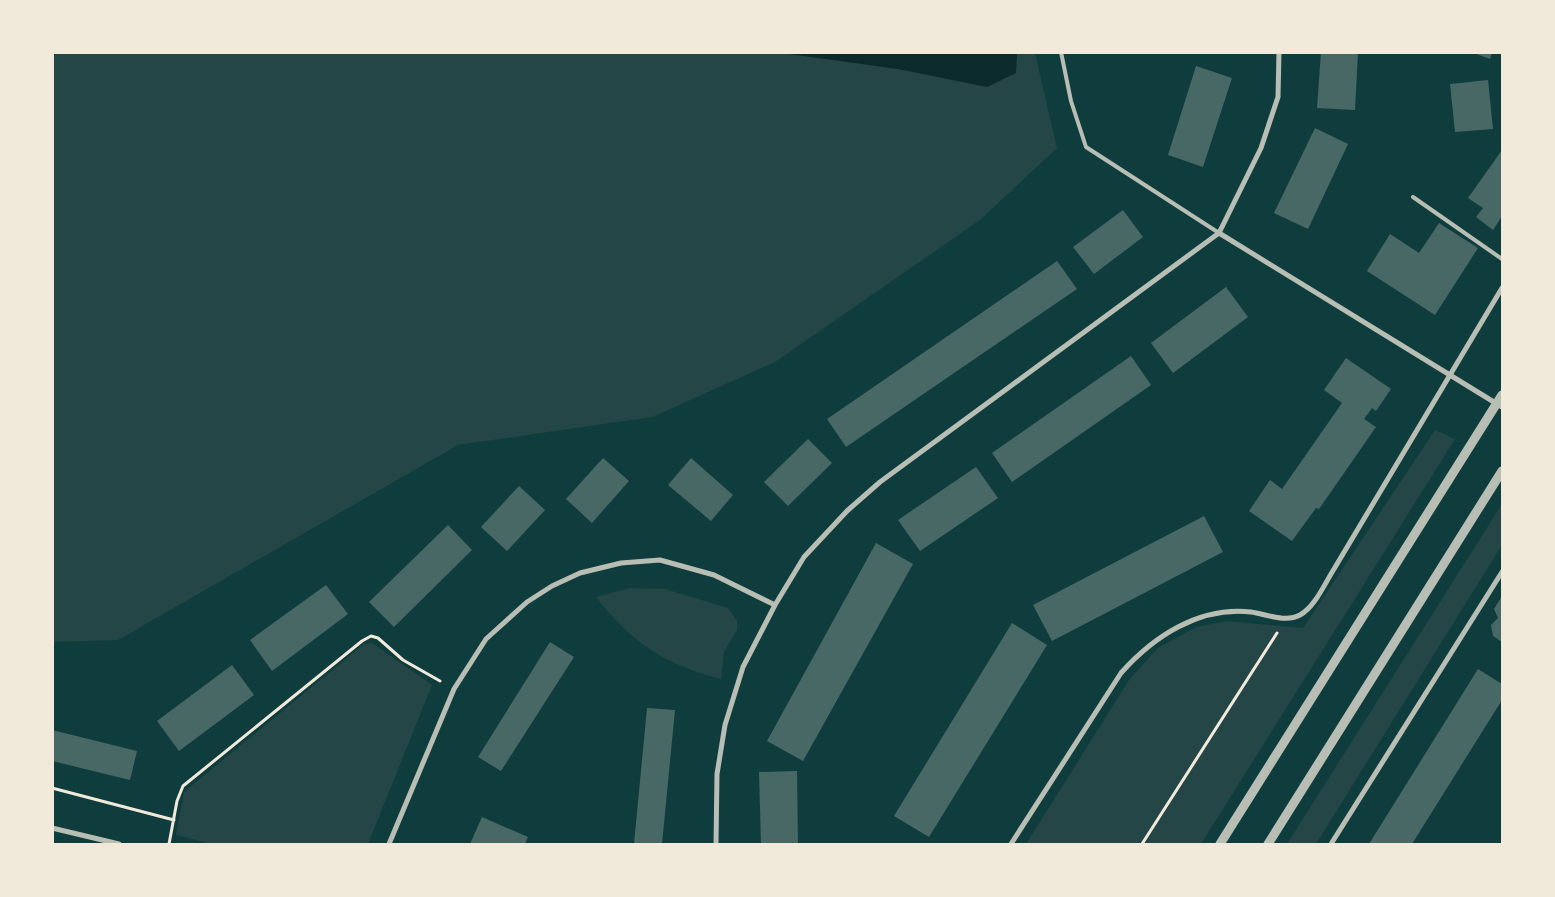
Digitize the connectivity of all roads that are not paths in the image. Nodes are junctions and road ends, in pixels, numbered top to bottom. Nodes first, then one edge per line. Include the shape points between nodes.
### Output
1 (1062, 52) edge
2 (1279, 52) edge
3 (1413, 197) dead end
4 (1219, 232) junction
5 (1502, 259) edge
6 (1502, 288) edge
7 (1452, 374) junction
8 (1502, 395) edge
9 (1500, 405) edge
10 (1502, 471) edge
11 (1502, 572) edge
12 (775, 605) junction
13 (52, 828) edge
14 (119, 844) edge
15 (389, 844) edge
16 (716, 844) edge
17 (1011, 844) edge
18 (1220, 844) edge
19 (1268, 844) edge
20 (1331, 844) edge

1 - 4 lane via 1071,101 1086,147
2 - 4 street via 1278,97 1261,148
3 - 5 lane
4 - 7 street
4 - 12 street via 880,482 847,511 804,557
6 - 7 street
7 - 9 street
7 - 17 street via 1314,600 1300,615 1287,618 1227,612 1183,624 1145,648 1104,697
8 - 9 street
9 - 18 street
10 - 19 street
11 - 20 street
12 - 15 street via 714,575 660,560 621,563 580,573 552,586 527,602 486,639 454,689
12 - 16 street via 743,667 725,725 717,774
13 - 14 street

